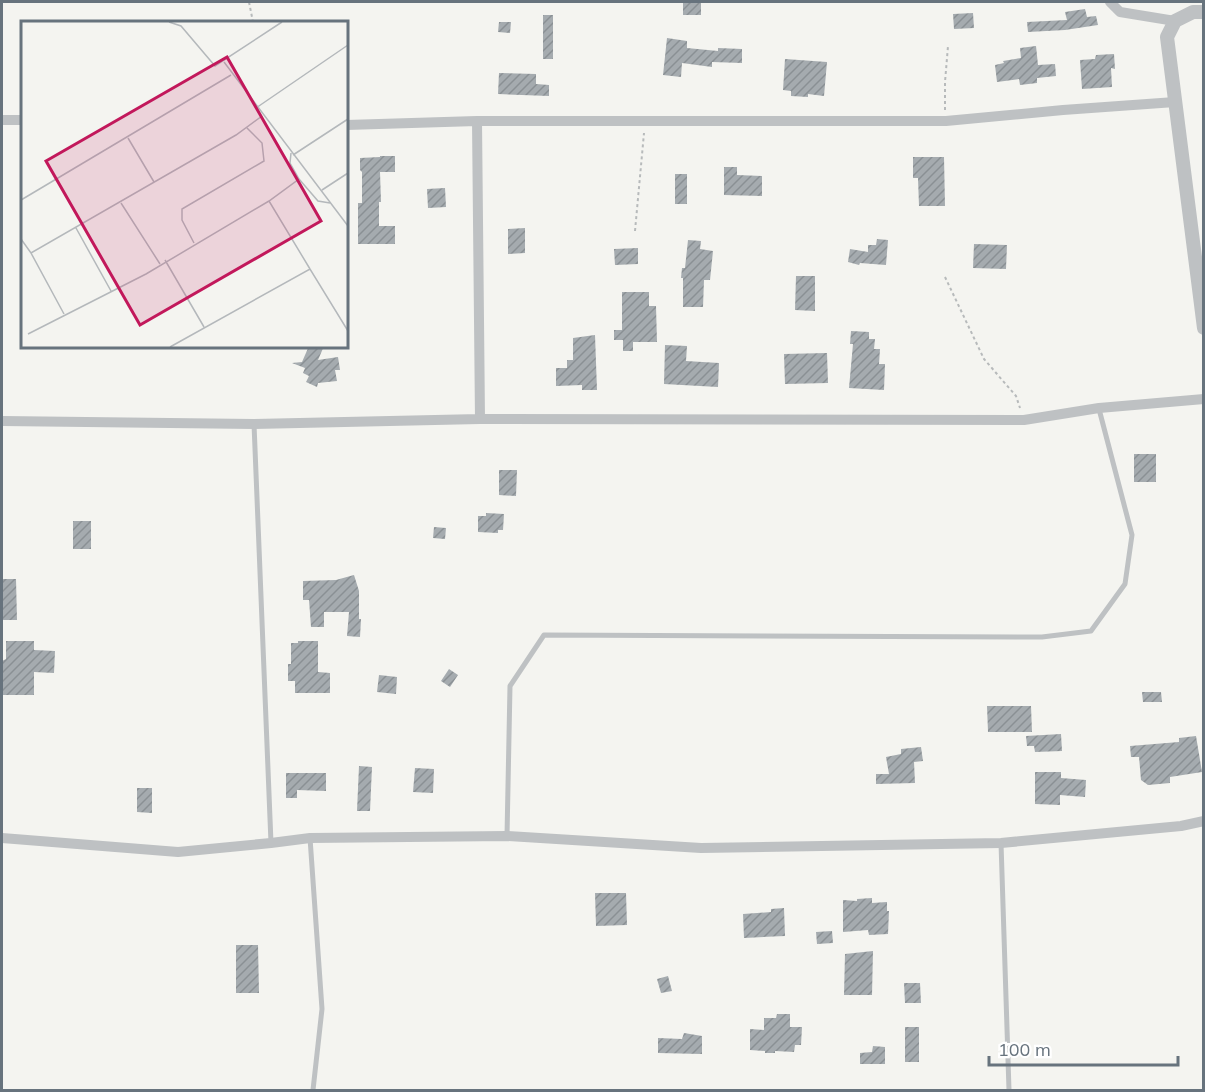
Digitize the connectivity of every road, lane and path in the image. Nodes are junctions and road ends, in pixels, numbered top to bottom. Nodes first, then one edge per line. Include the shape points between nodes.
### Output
1 (249, 2) edge
2 (1110, 2) edge
3 (1203, 12) edge
4 (253, 21) edge
5 (1175, 21) junction
6 (948, 46) dead end
7 (1175, 102) junction
8 (2, 120) edge
9 (21, 120) edge
10 (477, 121) junction
11 (946, 121) junction
12 (645, 122) junction
13 (348, 125) edge
14 (635, 231) dead end
15 (945, 277) dead end
16 (1203, 328) edge
17 (1203, 399) edge
18 (1099, 408) junction
19 (480, 419) junction
20 (1024, 420) junction
21 (2, 421) edge
22 (254, 424) junction
23 (1203, 821) edge
24 (507, 836) junction
25 (2, 838) edge
26 (310, 838) junction
27 (271, 843) junction
28 (1001, 843) junction
29 (313, 1090) edge
30 (1009, 1090) edge

1 - 4 path
2 - 5 street via 1120,12
3 - 5 street via 1193,12
5 - 7 street via 1167,37
6 - 11 path
7 - 11 street
7 - 16 street
8 - 9 street
10 - 12 street
10 - 13 street
10 - 19 street
11 - 12 street
12 - 14 path
15 - 20 path via 984,359 1016,396
17 - 18 street
18 - 20 street
18 - 24 lane via 1132,535 1125,584 1091,631 1042,637 544,635 510,686
19 - 20 street
19 - 22 street
21 - 22 street
22 - 27 lane
23 - 28 street
24 - 26 street
24 - 28 street via 701,848
25 - 27 street via 178,852
26 - 27 street
26 - 29 lane via 322,1010
28 - 30 lane

